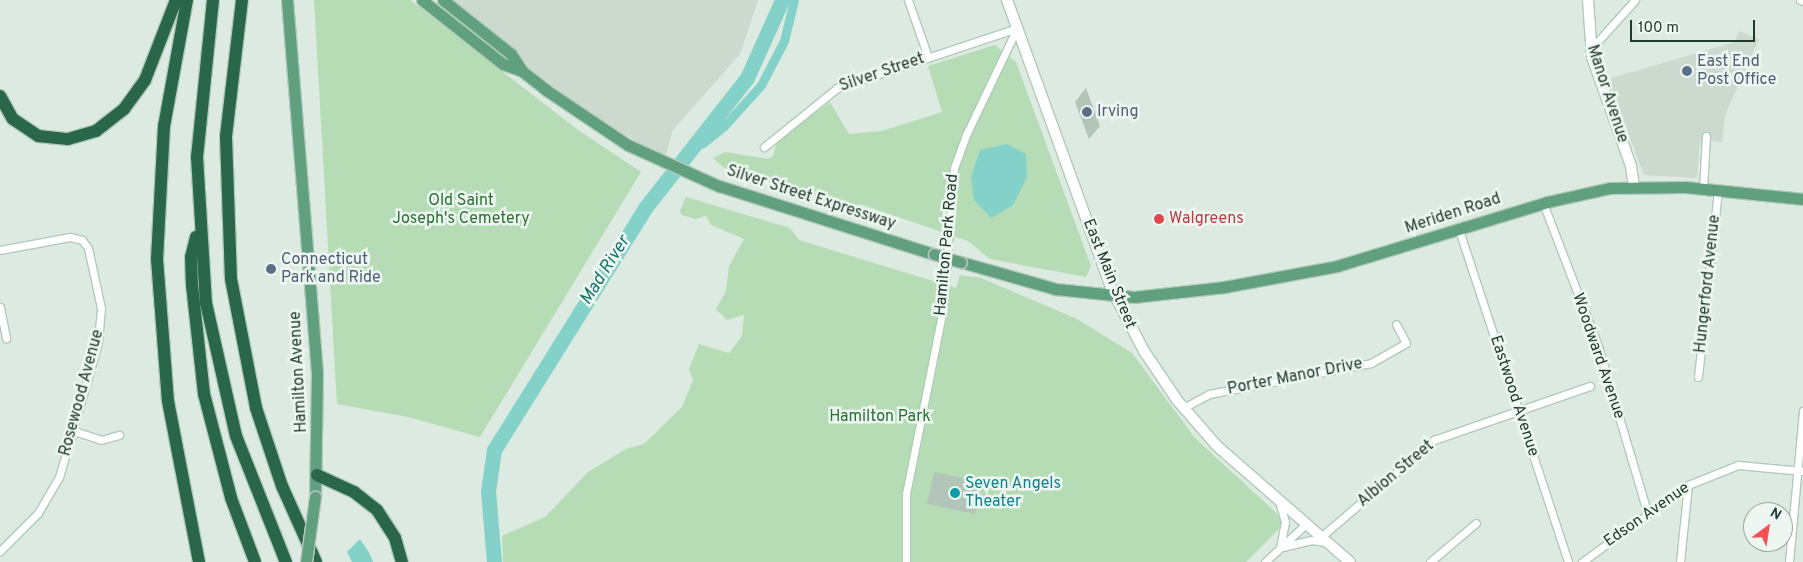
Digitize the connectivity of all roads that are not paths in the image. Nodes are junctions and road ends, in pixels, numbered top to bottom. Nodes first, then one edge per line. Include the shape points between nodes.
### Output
1 (176, 0) edge
2 (186, 0) edge
3 (213, 0) edge
4 (242, 0) edge
5 (287, 0) edge
6 (422, 0) edge
7 (443, 0) edge
8 (908, 0) edge
9 (1007, 0) edge
10 (1588, 0) edge
11 (1635, 0) edge
12 (1017, 28) junction
13 (1590, 50) junction
14 (928, 57) junction
15 (522, 71) junction
16 (0, 96) edge
17 (1706, 136) dead end
18 (764, 147) dead end
19 (1634, 187) junction
20 (1703, 189) junction
21 (1718, 190) junction
22 (1803, 199) edge
23 (1543, 203) junction
24 (199, 230) junction
25 (1459, 230) junction
26 (0, 250) edge
27 (1115, 298) junction
28 (0, 307) edge
29 (1396, 324) dead end
30 (6, 338) dead end
31 (1698, 377) dead end
32 (1590, 386) dead end
33 (1183, 408) junction
34 (1803, 411) edge
35 (1519, 412) junction
36 (74, 431) junction
37 (119, 435) dead end
38 (1800, 470) edge
39 (317, 475) junction
40 (1688, 485) junction
41 (1279, 501) junction
42 (1647, 511) junction
43 (1307, 523) junction
44 (1476, 523) dead end
45 (1326, 539) junction
46 (1280, 548) junction
47 (0, 551) edge
48 (198, 562) edge
49 (255, 562) edge
50 (286, 562) edge
51 (306, 562) edge
52 (316, 562) edge
53 (402, 562) edge
54 (906, 562) edge
55 (1265, 562) edge
56 (1350, 562) edge
57 (1430, 562) edge
58 (1568, 562) edge
59 (1582, 562) edge
60 (1680, 562) edge
61 (1788, 562) edge

1 - 16 highway via 145,80 124,108 96,130 68,139 38,136 13,119
2 - 48 highway via 164,126 157,267 169,409
3 - 24 highway via 198,122
4 - 52 highway via 227,130 231,279 244,356 264,433 288,502
5 - 39 main road, Hamilton Avenue via 317,366
6 - 15 main road, Silver Street Expressway via 506,66
7 - 15 main road, Silver Street Expressway via 511,54
8 - 14 street
9 - 12 main road, East Main Street
10 - 13 main road, Manor Avenue
11 - 13 street
12 - 14 street, Silver Street
12 - 27 main road, East Main Street
12 - 54 street, Hamilton Park Road via 966,132 954,168 943,308 906,494
13 - 19 main road, Manor Avenue via 1631,166
14 - 18 street, Silver Street via 831,91
15 - 27 main road, Silver Street Expressway, bridge via 600,129 694,176 961,262 1056,289
17 - 20 street
19 - 20 main road, Meriden Road
19 - 23 main road, Meriden Road
20 - 21 main road, Meriden Road
21 - 22 main road, Meriden Road
21 - 31 street, Hungerford Avenue
23 - 25 main road, Meriden Road
23 - 42 street, Woodward Avenue via 1598,346
24 - 49 highway via 191,265 202,380 224,475
24 - 50 highway via 208,318 224,393 249,475
25 - 27 main road, Meriden Road via 1329,268 1210,289
25 - 35 street, Eastwood Avenue
26 - 36 street, Rosewood Avenue via 70,237 82,240 88,248 100,308 100,327
27 - 33 main road, East Main Street via 1144,351
28 - 30 street
29 - 33 street, Porter Manor Drive via 1406,343 1370,363 1209,394
32 - 35 street, Albion Street
33 - 41 main road, East Main Street via 1217,446
34 - 38 street
35 - 45 street, Albion Street via 1434,440
35 - 58 street, Eastwood Avenue
36 - 37 street via 101,440
36 - 47 street, Rosewood Avenue via 53,491 38,513
38 - 40 street, Edson Avenue via 1738,465
38 - 61 street
39 - 51 main road, Hamilton Avenue, bridge
39 - 53 highway via 354,492 376,510 391,530
40 - 42 street, Edson Avenue
40 - 60 street
41 - 43 main road, East Main Street
41 - 46 street via 1285,522
42 - 59 street, Edson Avenue
43 - 45 main road, East Main Street
43 - 46 street
44 - 57 street
45 - 46 street
45 - 56 main road, East Main Street
46 - 55 street

